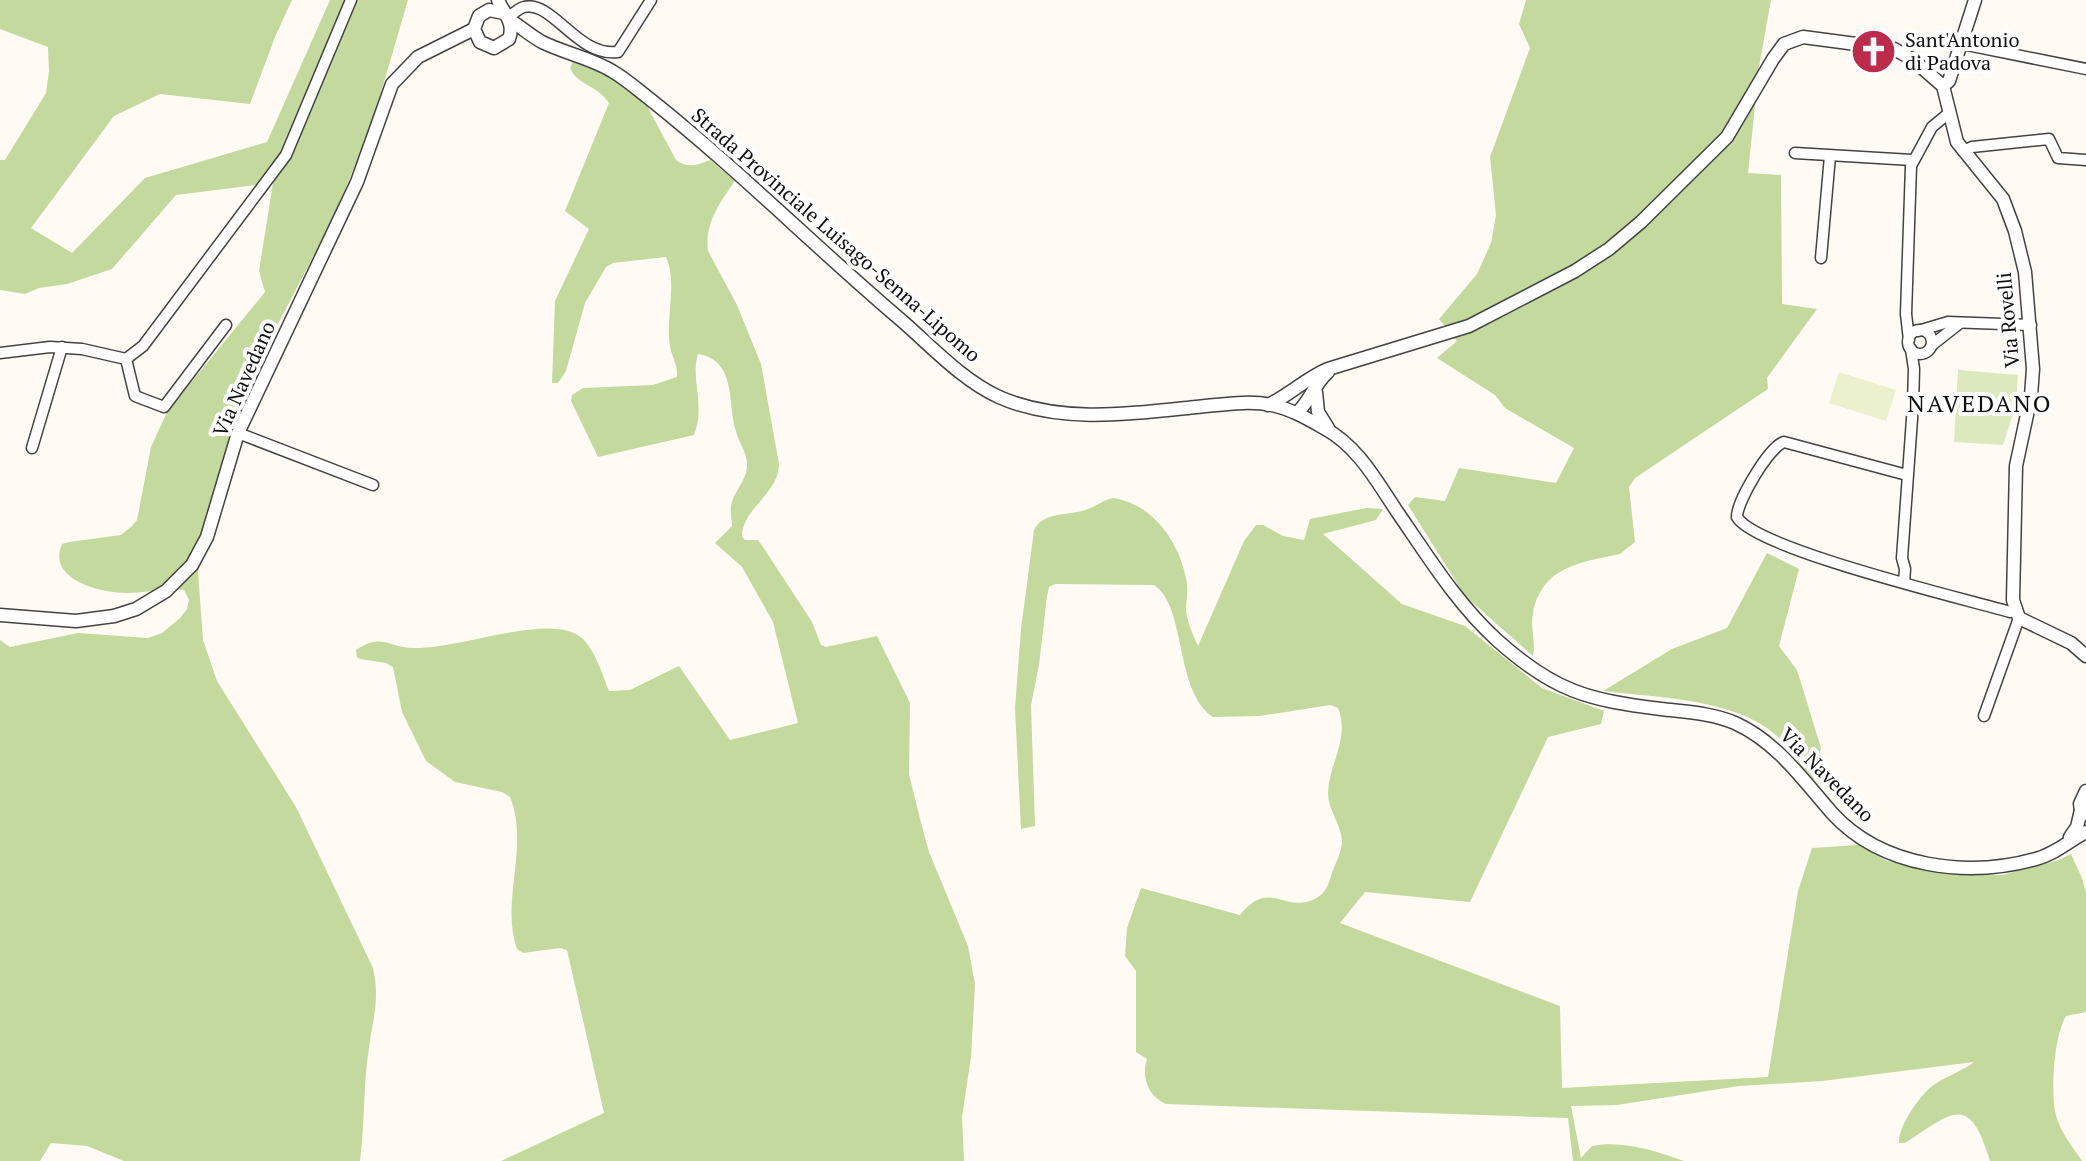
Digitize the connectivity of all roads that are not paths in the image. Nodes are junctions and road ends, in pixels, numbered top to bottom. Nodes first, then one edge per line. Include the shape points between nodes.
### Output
1 (351, 0) edge
2 (498, 0) edge
3 (651, 0) edge
4 (1975, 0) edge
5 (488, 6) edge
6 (508, 17) junction
7 (474, 29) junction
8 (509, 39) junction
9 (480, 42) junction
10 (542, 42) junction
11 (450, 44) junction
12 (1962, 44) junction
13 (2086, 69) edge
14 (1943, 86) junction
15 (1949, 113) junction
16 (1963, 151) junction
17 (1795, 153) dead end
18 (1830, 156) junction
19 (1912, 160) junction
20 (2086, 160) edge
21 (1821, 258) dead end
22 (1962, 323) junction
23 (226, 325) dead end
24 (2031, 325) junction
25 (1918, 331) junction
26 (1910, 345) junction
27 (1932, 345) junction
28 (62, 347) junction
29 (0, 353) edge
30 (1923, 354) junction
31 (126, 359) junction
32 (1334, 367) junction
33 (1914, 369) junction
34 (1297, 387) junction
35 (1316, 392) junction
36 (1268, 405) junction
37 (1297, 413) junction
38 (1329, 430) junction
39 (238, 433) junction
40 (32, 448) dead end
41 (1907, 475) junction
42 (373, 485) dead end
43 (1904, 582) junction
44 (2017, 614) junction
45 (0, 615) edge
46 (2086, 656) edge
47 (1984, 716) dead end
48 (2086, 791) edge
49 (2083, 816) edge
50 (2086, 832) edge
51 (2063, 846) junction

1 - 31 street via 286,155 143,346
2 - 6 street
3 - 6 street via 618,52 606,54 587,47 537,7 524,7
4 - 12 street
5 - 6 street
5 - 7 street
6 - 8 street
6 - 10 street, Strada Provinciale Luisago-Senna-Lipomo
7 - 9 street
7 - 11 street, Via Navedano
8 - 9 street via 494,48
8 - 10 street, Strada Provinciale Luisago-Senna-Lipomo
9 - 11 street, Via Navedano
10 - 36 street, Strada Provinciale Luisago-Senna-Lipomo via 611,69 652,100 974,383 999,397 1061,414
11 - 39 street, Via Navedano via 418,57 392,84 357,182
12 - 13 street
12 - 14 street
14 - 15 street, Via Rovelli
14 - 32 street via 1894,49 1792,40 1773,59 1727,137 1609,249 1469,326
15 - 16 street, Via Rovelli
15 - 19 street via 1932,127
16 - 20 street via 2049,139 2058,158
16 - 24 street, Via Rovelli via 2010,213
17 - 18 street
18 - 19 street
18 - 21 street
19 - 26 street via 1906,314
22 - 24 street
22 - 25 street
22 - 27 street
23 - 31 street via 164,407 135,396
24 - 44 street, Via Rovelli via 2031,396 2016,466
25 - 26 street
25 - 27 street via 1927,333
26 - 30 street
26 - 33 street
27 - 30 street
28 - 29 street
28 - 31 street
28 - 40 street
30 - 33 street
32 - 34 street
32 - 35 street via 1320,379
33 - 41 street
34 - 36 street
34 - 37 street
35 - 37 street
35 - 38 street via 1318,412
36 - 37 street, Strada Provinciale Luisago-Senna-Lipomo
37 - 38 street, Strada Provinciale Luisago-Senna-Lipomo
38 - 51 street, Via Navedano via 1363,462 1468,609 1525,664 1567,690 1602,701 1712,715 1752,732 1784,757 1837,818 1890,854 1966,868 2038,859
39 - 42 street
39 - 45 street, Via Navedano via 207,537 192,565 166,591 136,609 96,620
41 - 43 street
41 - 43 street via 1794,443 1778,444 1739,503 1737,517 1747,528 1826,561
43 - 44 street
44 - 46 street
44 - 47 street, Via Rovelli
48 - 49 street
49 - 51 street
50 - 51 street, Via Navedano

